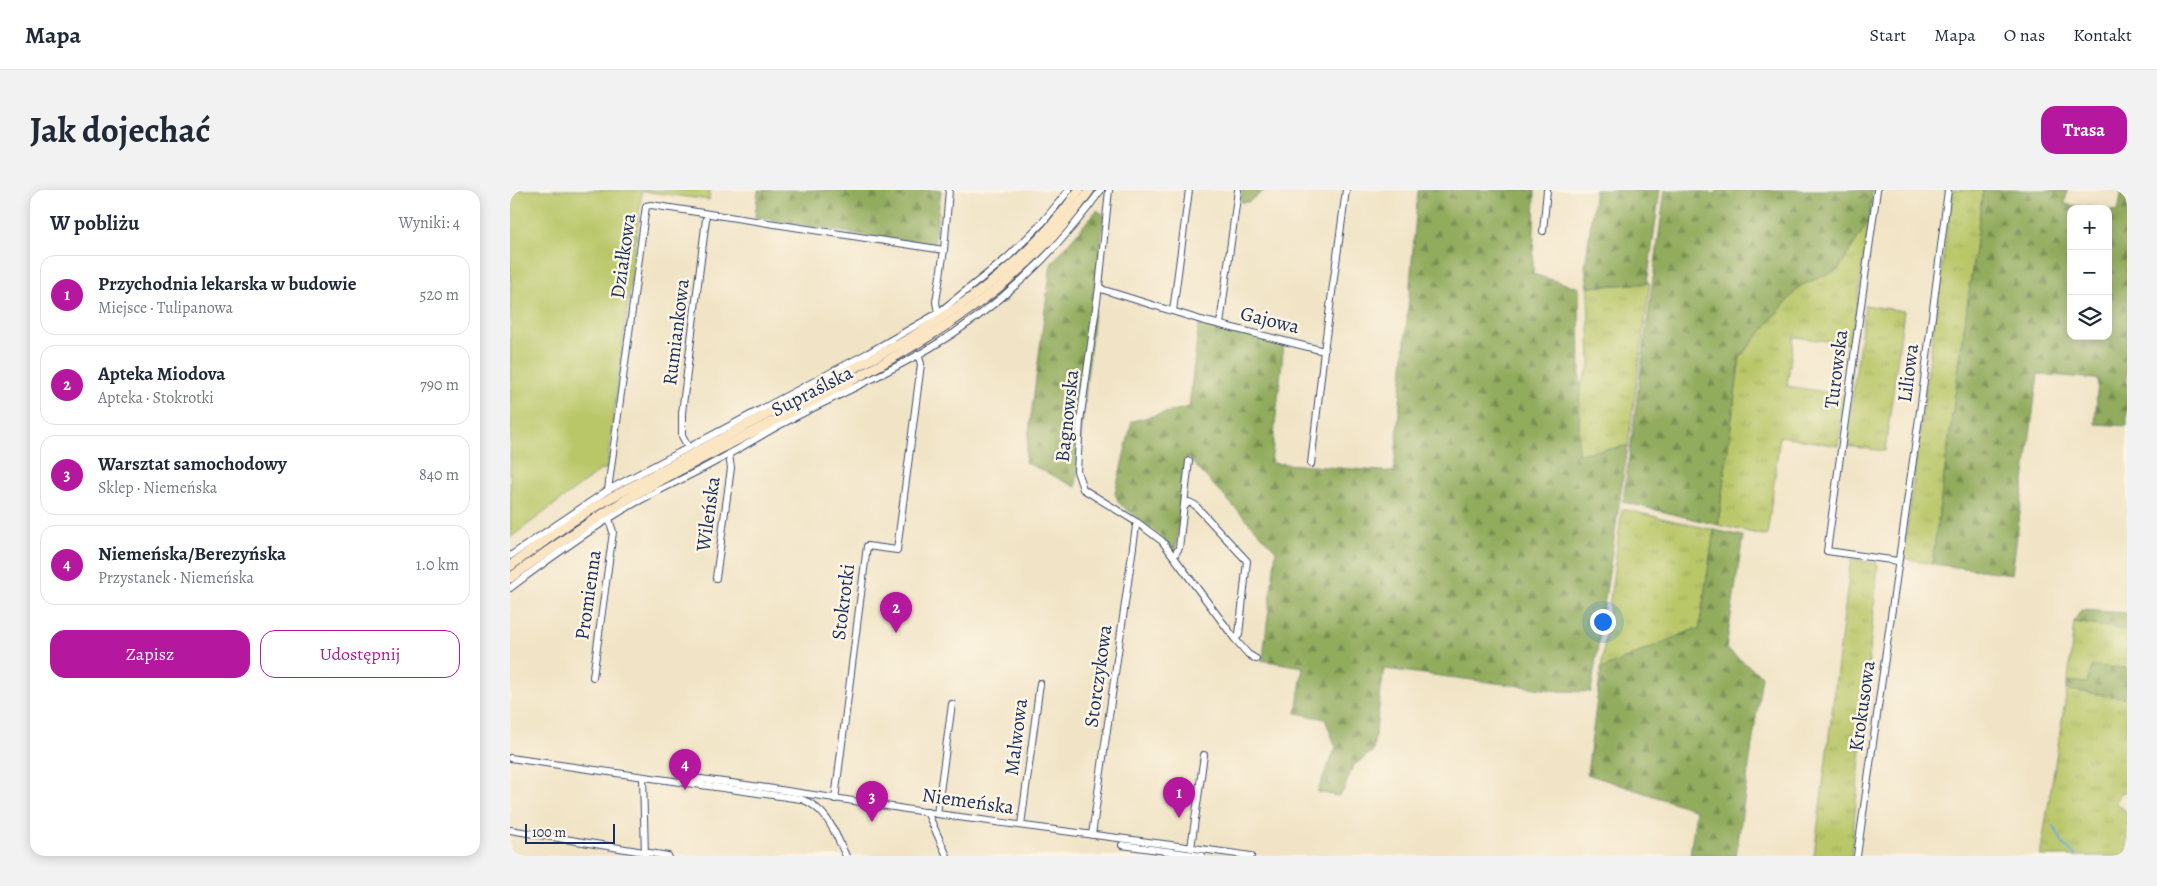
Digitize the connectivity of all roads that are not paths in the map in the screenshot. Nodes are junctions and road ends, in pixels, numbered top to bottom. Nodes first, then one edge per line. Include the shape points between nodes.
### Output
1 (949, 190) edge
2 (1069, 190) edge
3 (1078, 190) edge
4 (1090, 190) edge
5 (1101, 190) edge
6 (1109, 190) edge
7 (1189, 190) edge
8 (1238, 190) edge
9 (1346, 190) edge
10 (1547, 190) edge
11 (1877, 190) edge
12 (1948, 190) edge
13 (706, 219) dead end
14 (1543, 231) dead end
15 (944, 250) junction
16 (1099, 287) junction
17 (1173, 311) junction
18 (938, 312) junction
19 (1220, 324) junction
20 (1324, 351) junction
21 (918, 354) junction
22 (688, 447) junction
23 (729, 455) junction
24 (1189, 461) dead end
25 (1311, 464) dead end
26 (608, 490) junction
27 (1184, 507) junction
28 (609, 519) junction
29 (1138, 523) junction
30 (510, 556) edge
31 (1174, 556) junction
32 (1898, 561) junction
33 (510, 566) edge
34 (510, 578) edge
35 (716, 578) dead end
36 (510, 588) edge
37 (1235, 639) junction
38 (1256, 659) dead end
39 (593, 677) dead end
40 (1040, 683) dead end
41 (952, 704) dead end
42 (1204, 755) dead end
43 (510, 758) edge
44 (643, 777) junction
45 (686, 783) junction
46 (834, 799) junction
47 (927, 812) junction
48 (937, 814) junction
49 (1021, 825) junction
50 (510, 830) edge
51 (1092, 835) junction
52 (1122, 845) dead end
53 (1191, 848) junction
54 (1180, 852) edge
55 (645, 855) edge
56 (668, 856) edge
57 (846, 856) edge
58 (947, 856) edge
59 (1202, 856) edge
60 (1251, 856) edge
61 (1857, 856) edge

1 - 15 street
2 - 18 street, Supraślska via 1007,258
3 - 33 main road via 1048,228 1011,266 941,319 908,340 610,498
4 - 34 main road via 1055,234 1017,273 946,327 898,356 617,504
5 - 21 street, Supraślska via 1060,242 1016,284 959,330
6 - 16 street, Bagnowska
7 - 17 street
8 - 19 street
9 - 20 street
10 - 14 street
11 - 32 street, Turowska via 1827,552
12 - 32 street, Liliowa
13 - 22 street, Rumiankowa via 682,413 682,436
15 - 18 street via 936,302
15 - 26 street, Działkowa via 646,206
16 - 17 street, Gajowa
16 - 29 street, Bagnowska via 1080,421 1077,471 1083,489
17 - 19 street, Gajowa
18 - 22 street, Supraślska via 868,353
19 - 20 street, Gajowa
20 - 25 street
21 - 23 street, Supraślska via 788,420
21 - 46 street, Stokrotki via 921,364 897,550 867,546
22 - 26 street, Supraślska
23 - 28 street, Supraślska
23 - 35 street, Wileńska via 731,468
24 - 27 street
26 - 30 street, Supraślska
27 - 31 street via 1179,548
27 - 37 street via 1189,502 1195,505 1247,561 1239,635
28 - 36 street, Supraślska
28 - 39 street, Promienna via 613,532
29 - 31 street, Bagnowska via 1162,541
29 - 51 street, Storczykowa
31 - 37 street, Bagnowska
32 - 61 street, Krokusowa
37 - 38 street, Bagnowska
40 - 49 street, Malwowa
41 - 48 street
42 - 53 street
43 - 44 street, Niemeńska
44 - 45 street, Niemeńska
44 - 55 street
45 - 46 street, Niemeńska via 686,778 701,779 799,791
45 - 57 street, Niemeńska via 806,801 821,810
46 - 47 street, Niemeńska
47 - 48 street, Niemeńska
47 - 58 street
48 - 49 street, Niemeńska
49 - 51 street, Niemeńska
50 - 55 street
51 - 54 street, Niemeńska
52 - 54 street
53 - 54 street, Niemeńska
53 - 60 street, Niemeńska
54 - 59 street
55 - 56 street

